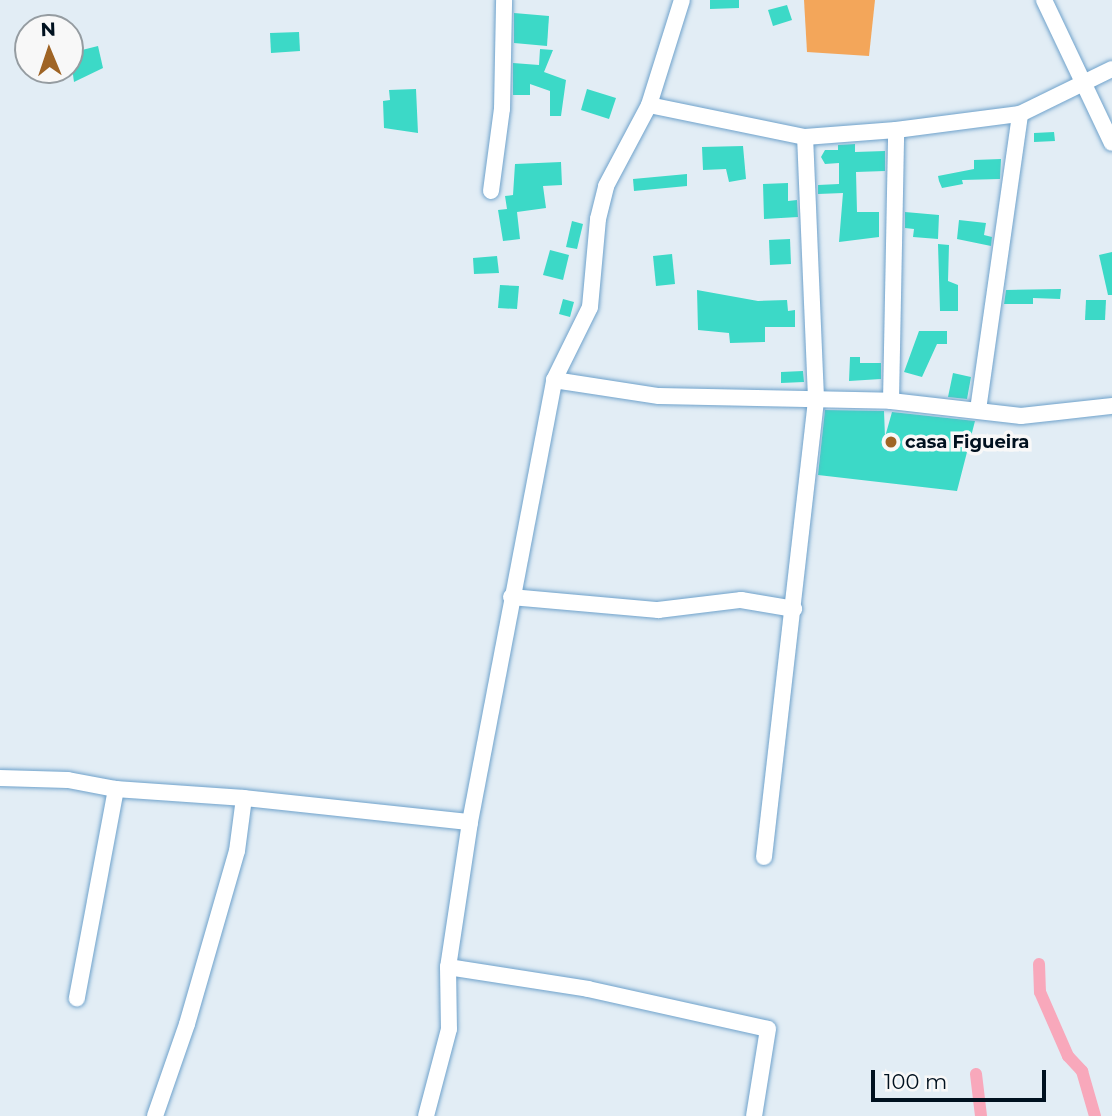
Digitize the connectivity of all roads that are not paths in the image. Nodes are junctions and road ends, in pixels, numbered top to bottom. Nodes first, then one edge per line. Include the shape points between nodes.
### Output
1 (505, 0) edge
2 (682, 0) edge
3 (1044, 0) edge
4 (1112, 69) edge
5 (1082, 81) junction
6 (649, 105) junction
7 (1020, 114) junction
8 (896, 130) junction
9 (805, 137) junction
10 (1112, 143) edge
11 (491, 191) dead end
12 (554, 380) junction
13 (816, 398) junction
14 (891, 401) junction
15 (1112, 406) edge
16 (978, 410) junction
17 (511, 597) junction
18 (794, 609) junction
19 (0, 778) edge
20 (116, 789) junction
21 (244, 797) junction
22 (470, 822) junction
23 (764, 857) dead end
24 (448, 967) junction
25 (77, 998) dead end
26 (155, 1116) edge
27 (426, 1116) edge
28 (754, 1116) edge

1 - 11 street via 502,109
2 - 6 street
3 - 5 street
4 - 5 street
5 - 7 street
5 - 10 street
6 - 9 street
6 - 12 street via 606,187 598,219 590,307
7 - 8 street
7 - 16 street
8 - 9 street
8 - 14 street
9 - 13 street
12 - 13 street via 659,396
12 - 17 street
13 - 14 street
13 - 18 street
14 - 16 street
15 - 16 street via 1021,416
17 - 18 street via 659,610 741,600
17 - 22 street
18 - 23 street
19 - 20 street via 68,780
20 - 21 street
20 - 25 street
21 - 22 street
21 - 26 street via 237,851
22 - 24 street
24 - 27 street via 449,1029
24 - 28 street via 588,989 768,1029

